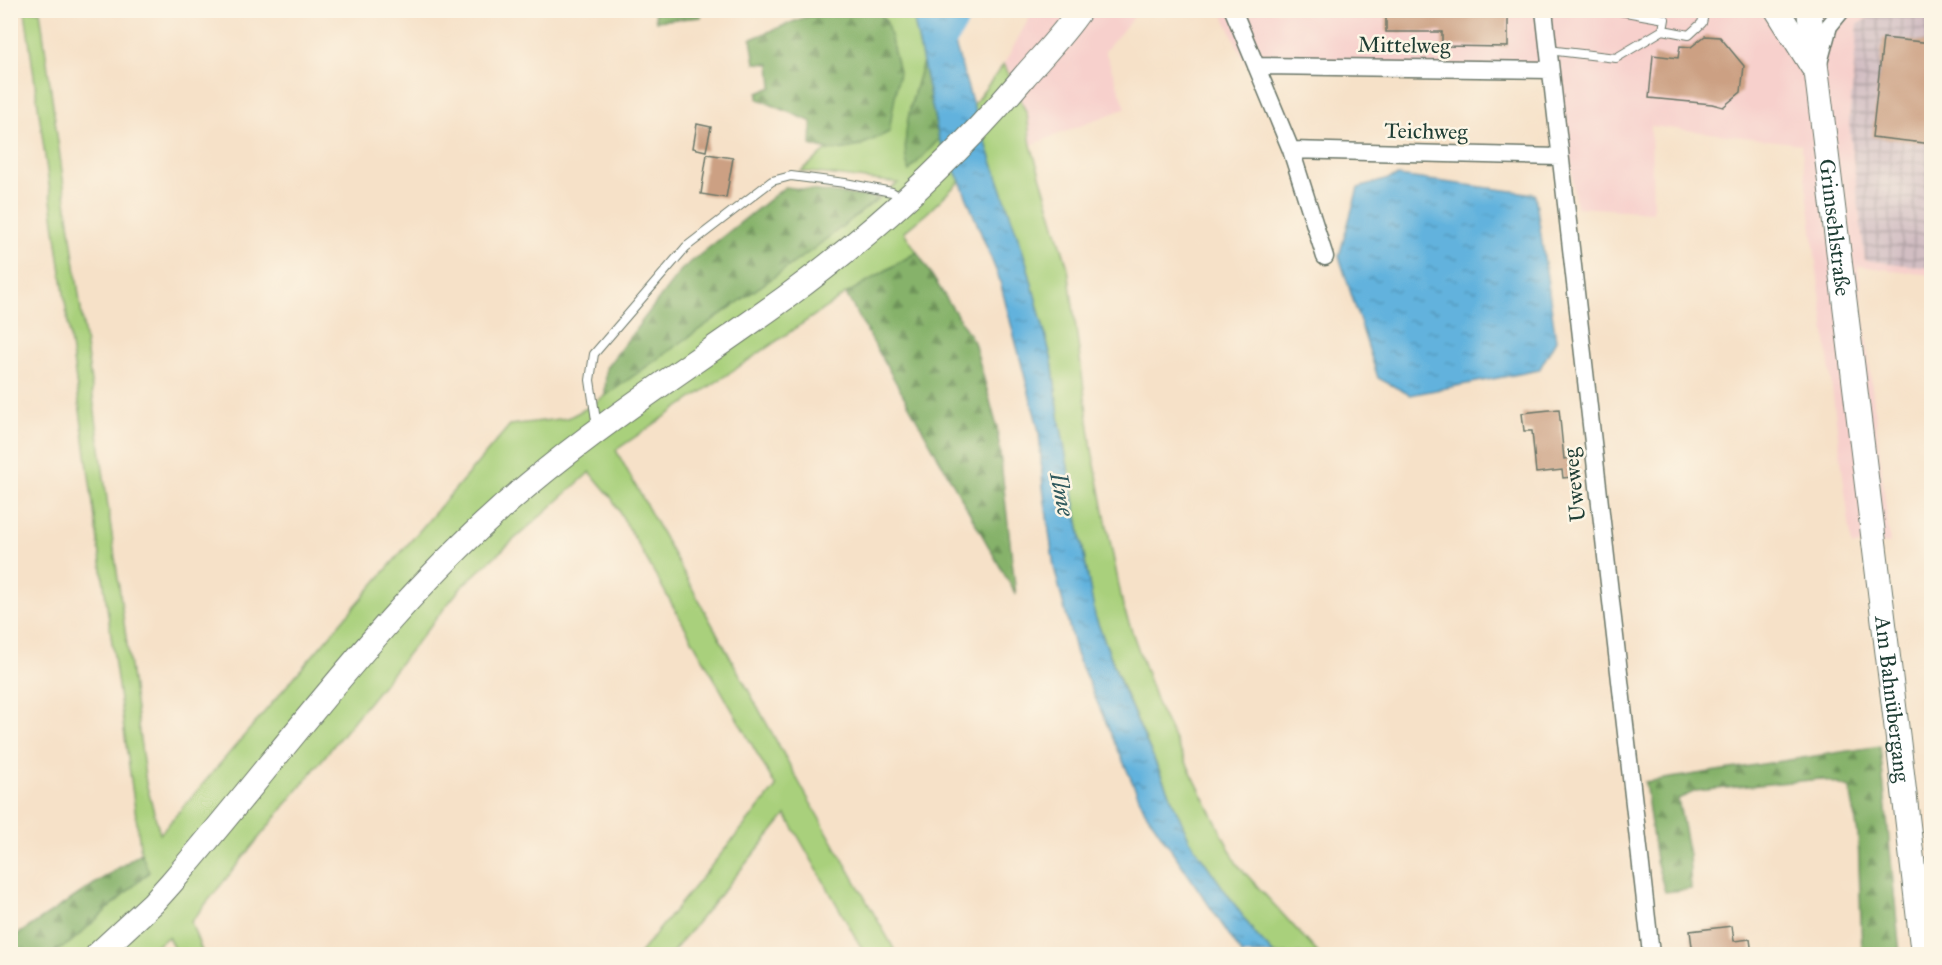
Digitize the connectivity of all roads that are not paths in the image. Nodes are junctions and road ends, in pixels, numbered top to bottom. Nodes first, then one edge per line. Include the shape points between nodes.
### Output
1 (1233, 10) edge
2 (1544, 10) edge
3 (1614, 10) edge
4 (1705, 10) edge
5 (1777, 10) edge
6 (1809, 10) edge
7 (1842, 10) edge
8 (1076, 11) edge
9 (1664, 30) junction
10 (1548, 50) junction
11 (1256, 66) junction
12 (1550, 70) junction
13 (1816, 73) junction
14 (1291, 150) junction
15 (1560, 157) junction
16 (905, 201) junction
17 (1325, 257) dead end
18 (597, 429) junction
19 (1863, 444) joint
20 (98, 954) edge
21 (1651, 954) edge
22 (1923, 954) edge

1 - 11 street
2 - 10 street, Uweweg
3 - 9 lane via 1665,19
4 - 9 lane via 1702,23 1689,35
5 - 13 main road
6 - 13 main road, Grimsehlstraße
7 - 13 street via 1829,26
8 - 16 main road via 1056,42 1016,87
9 - 10 lane via 1617,58
10 - 12 street, Uweweg
11 - 12 street, Mittelweg
11 - 14 street
12 - 15 street, Uweweg
13 - 19 main road, Grimsehlstraße
14 - 15 street, Teichweg
14 - 17 street
15 - 21 street, Uweweg
16 - 18 main road via 786,297
16 - 18 lane via 892,192 845,183 791,176 772,181 686,247 594,354 590,380
18 - 20 main road via 469,538 398,612 178,875
19 - 22 main road, Am Bahnübergang

